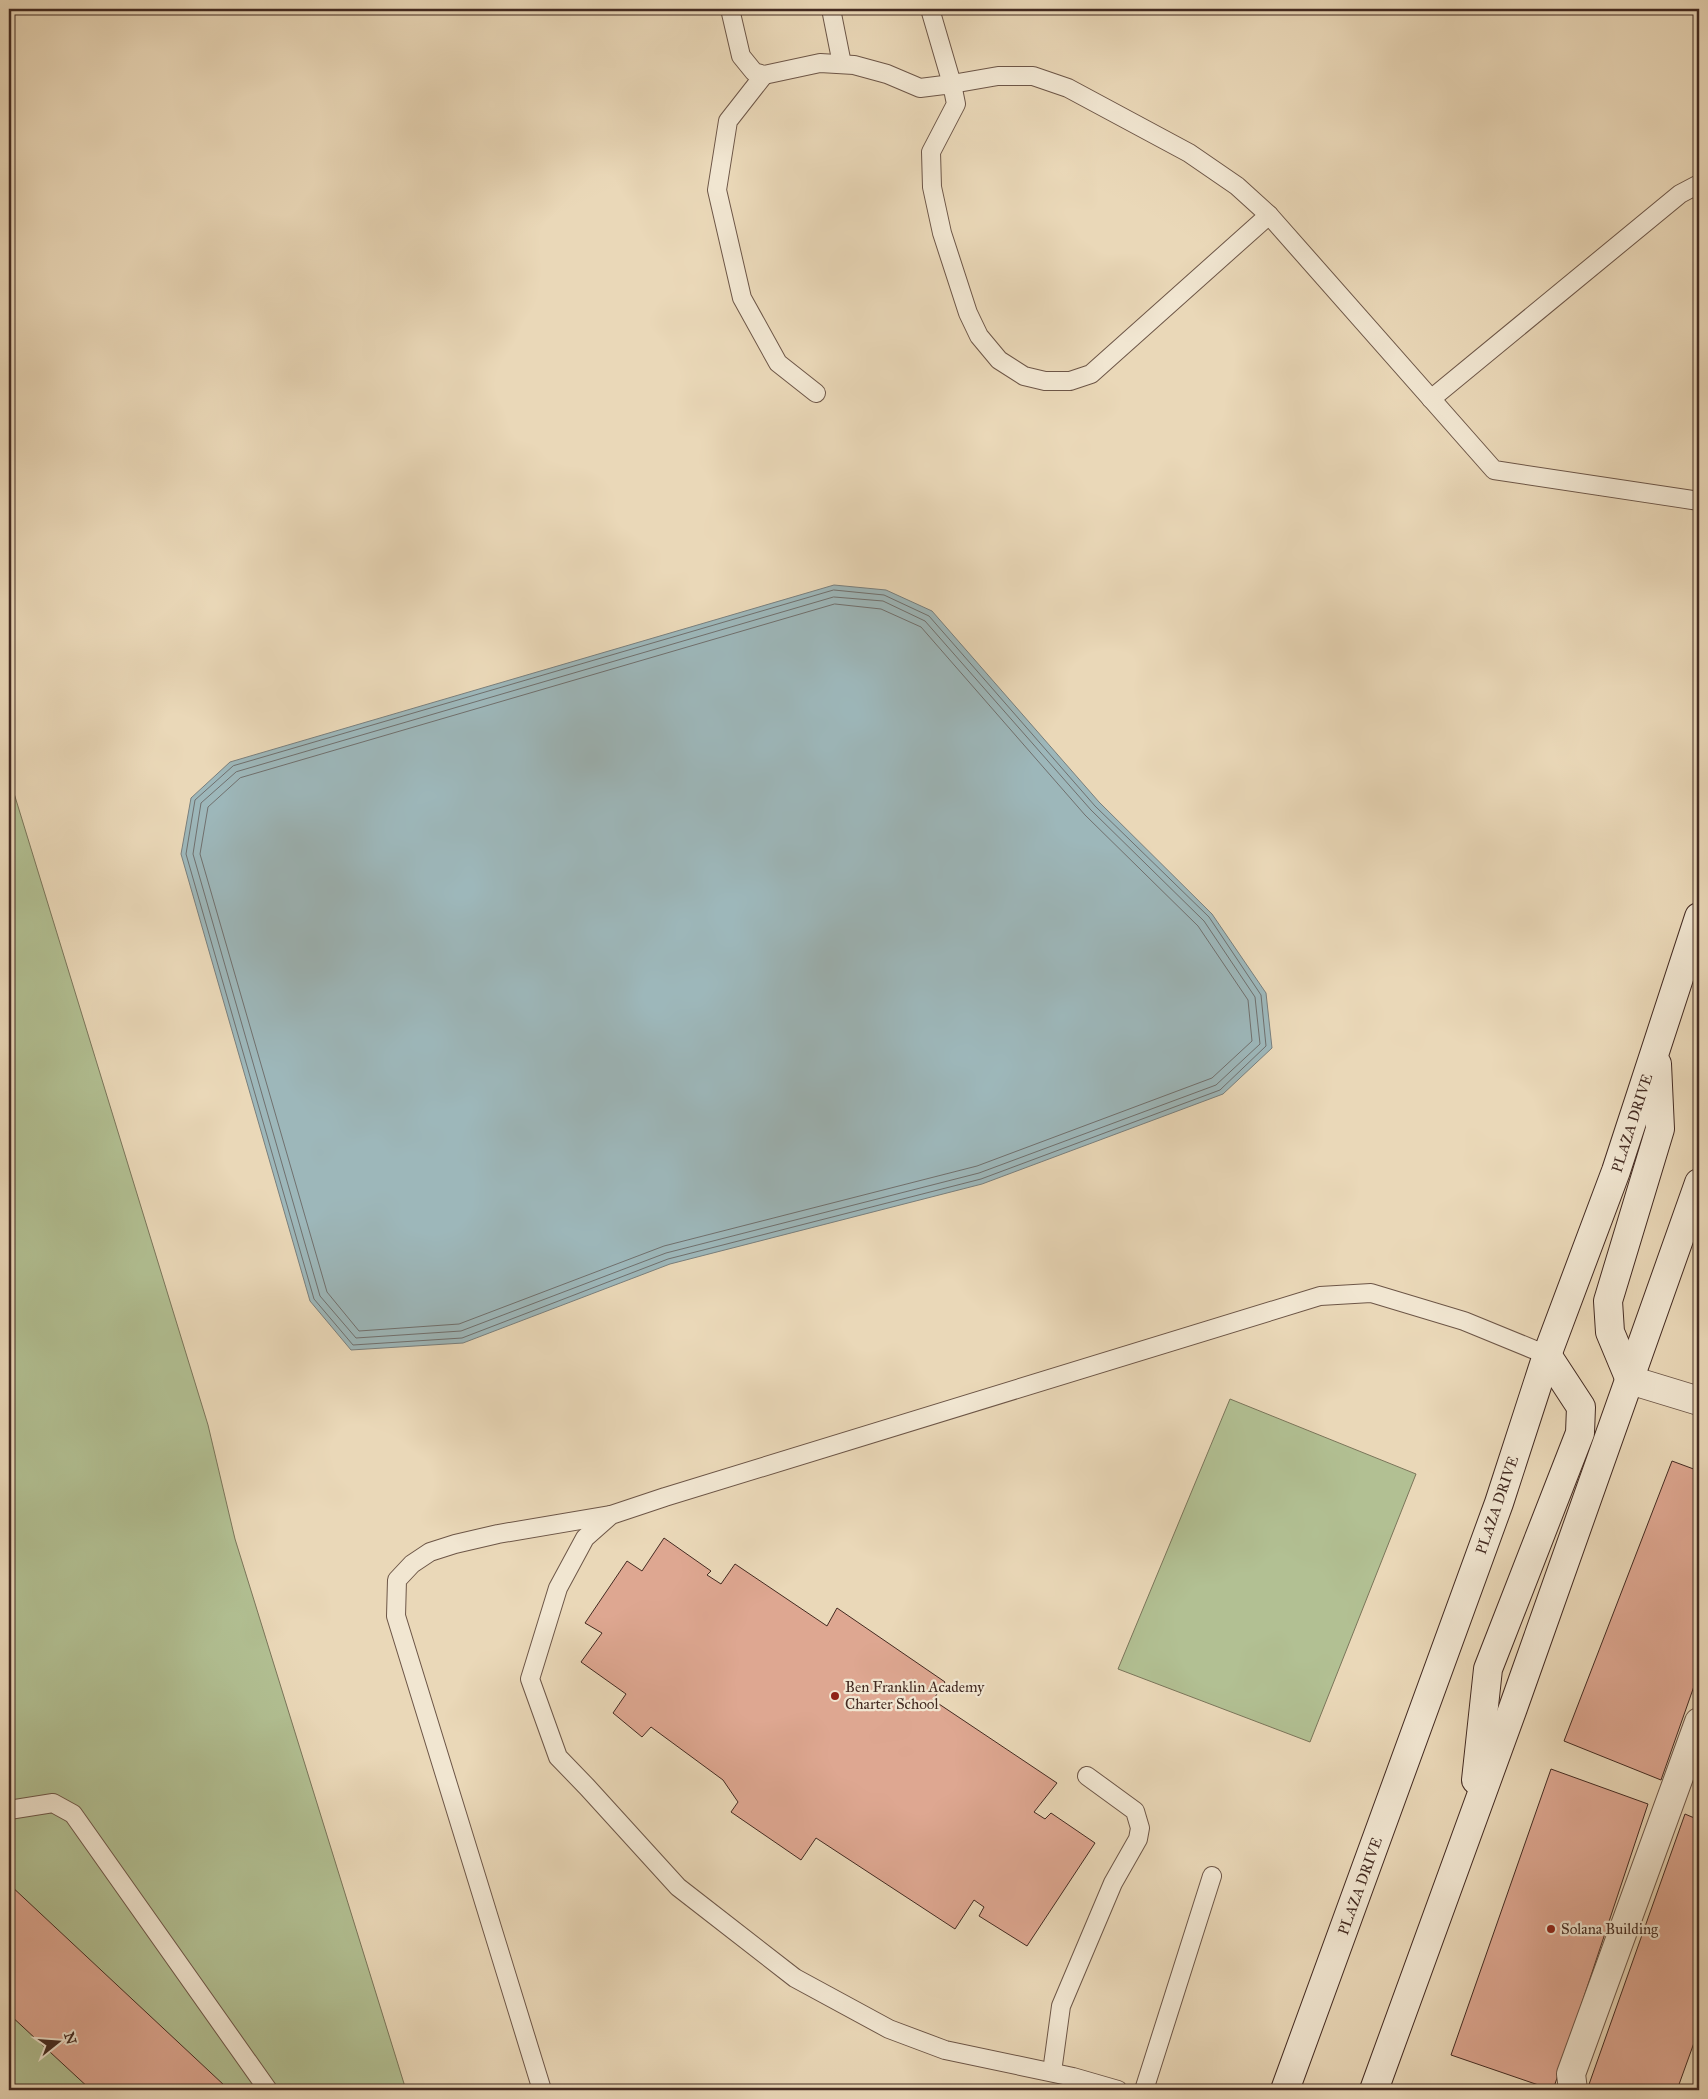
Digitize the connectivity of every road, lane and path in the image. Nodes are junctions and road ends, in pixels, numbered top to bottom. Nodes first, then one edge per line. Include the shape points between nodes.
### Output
1 (730, 9) edge
2 (831, 9) edge
3 (930, 9) edge
4 (842, 64) junction
5 (764, 75) junction
6 (952, 84) junction
7 (1699, 184) edge
8 (1269, 215) junction
9 (816, 393) dead end
10 (1431, 399) junction
11 (1699, 500) edge
12 (1699, 916) edge
13 (1656, 1047) junction
14 (1699, 1182) edge
15 (1547, 1355) junction
16 (1630, 1380) junction
17 (1699, 1401) edge
18 (611, 1515) junction
19 (1699, 1722) edge
20 (1087, 1776) dead end
21 (9, 1810) edge
22 (1471, 1824) junction
23 (1212, 1876) dead end
24 (1045, 2071) junction
25 (1084, 2085) edge
26 (268, 2090) edge
27 (542, 2090) edge
28 (1118, 2090) edge
29 (1144, 2090) edge
30 (1285, 2090) edge
31 (1374, 2090) edge
32 (1573, 2090) edge

1 - 5 lane via 741,56 754,72
2 - 4 lane
3 - 6 lane
4 - 5 lane via 820,63
4 - 6 lane via 887,74 920,88
5 - 9 lane via 728,121 717,190 742,298 778,363
6 - 8 lane via 998,76 1033,76 1068,88 1189,153 1237,186
6 - 8 lane via 956,104 931,152 932,187 942,233 968,313 979,336 999,360 1024,376 1045,382 1070,381 1091,374
7 - 10 lane via 1680,194
8 - 10 lane
10 - 11 lane via 1494,470
12 - 13 street, PLAZA DRIVE
13 - 15 street, PLAZA DRIVE via 1616,1171
13 - 16 street via 1660,1129 1608,1301 1610,1332
14 - 16 street
15 - 18 lane via 1464,1321 1371,1293 1320,1296
15 - 22 street via 1581,1407 1580,1433 1488,1669
15 - 30 street, PLAZA DRIVE via 1499,1503
16 - 17 street
16 - 22 street
18 - 24 lane via 585,1538 558,1588 530,1679 558,1757 678,1887 795,1978 898,2032 945,2050
18 - 27 lane via 455,1544 430,1552 396,1580 396,1616
19 - 32 street via 1571,2074
20 - 24 lane via 1135,1811 1140,1828 1138,1839 1113,1883 1061,2006
21 - 26 lane via 53,1803 73,1814
22 - 31 street
23 - 29 lane
24 - 25 lane
25 - 28 lane

